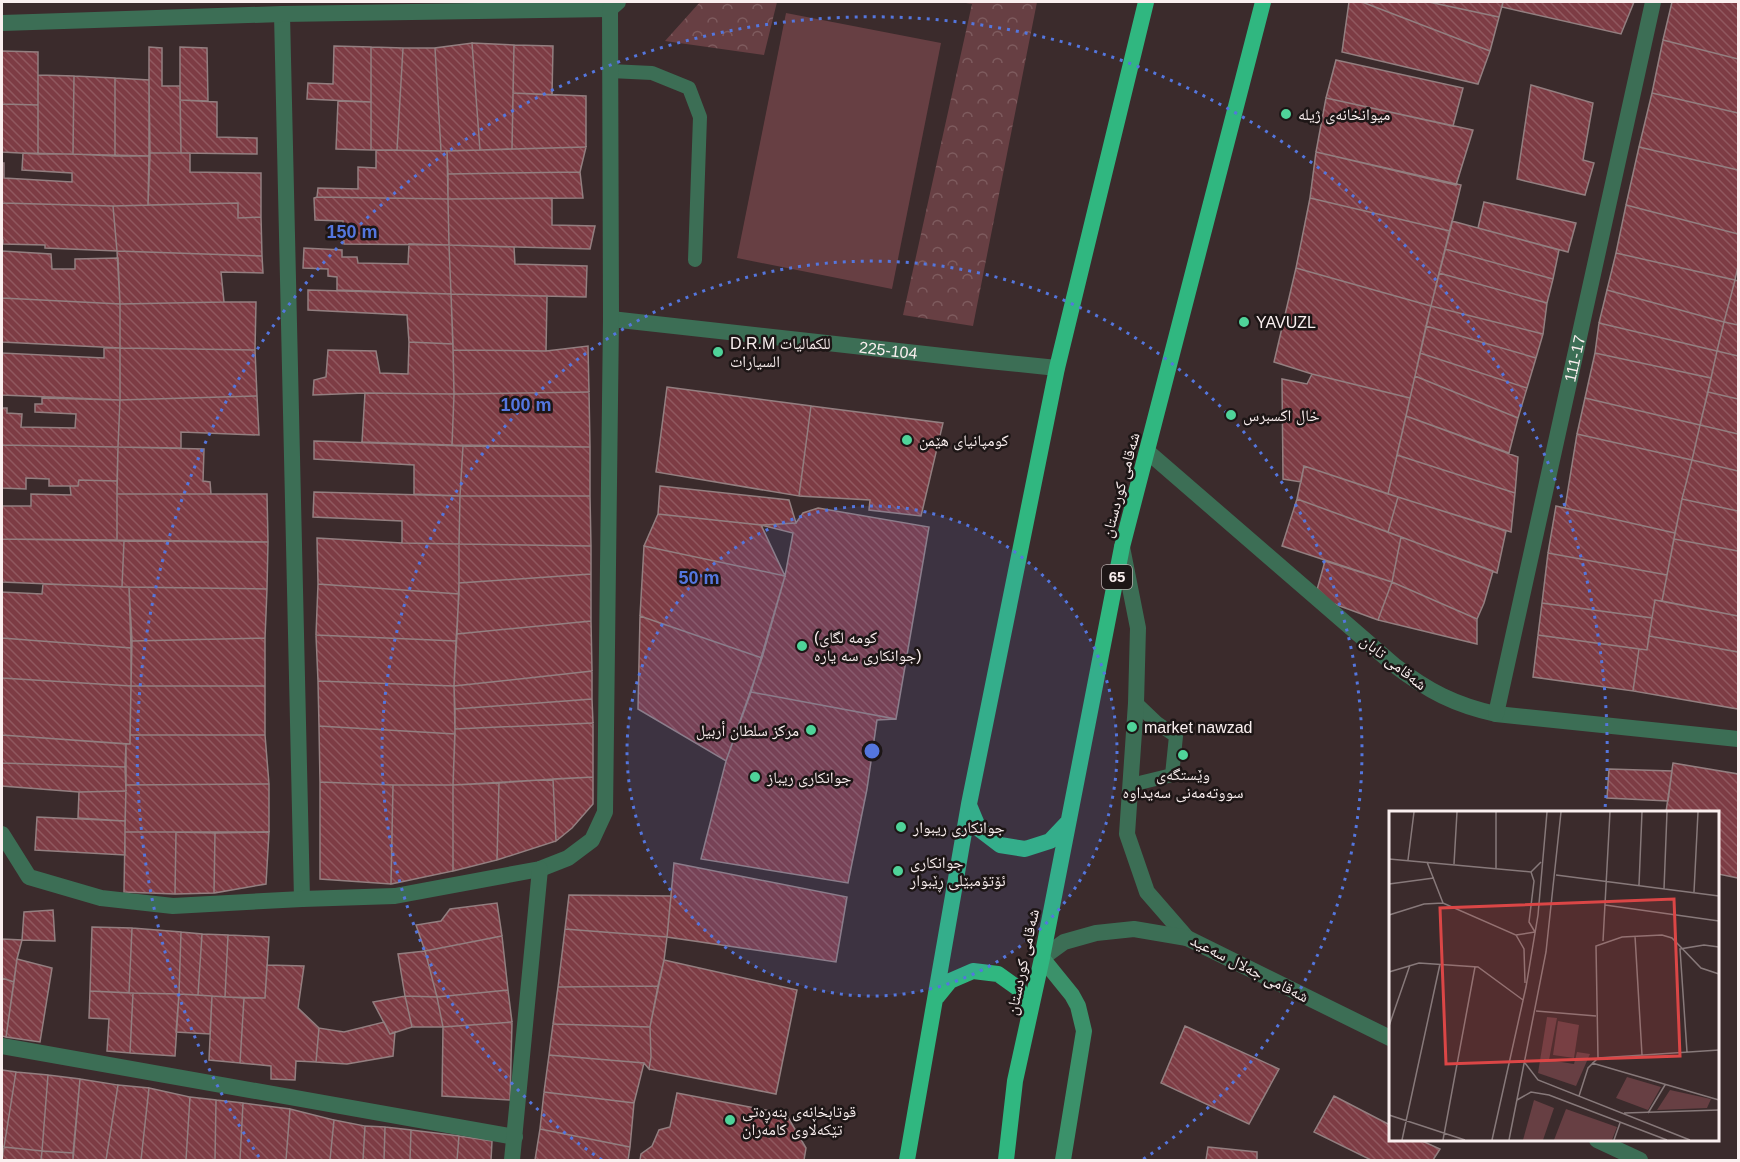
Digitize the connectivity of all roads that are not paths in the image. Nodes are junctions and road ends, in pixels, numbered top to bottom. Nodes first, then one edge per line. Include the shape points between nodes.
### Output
1 (1146, 2) edge
2 (1263, 2) edge
3 (1653, 2) edge
4 (614, 5) edge
5 (282, 14) junction
6 (2, 23) edge
7 (610, 71) junction
8 (695, 260) dead end
9 (611, 319) junction
10 (1057, 368) junction
11 (1148, 452) junction
12 (1122, 547) junction
13 (1136, 703) junction
14 (1496, 714) junction
15 (1738, 738) edge
16 (1131, 785) junction
17 (969, 804) junction
18 (1068, 822) junction
19 (2, 834) edge
20 (540, 869) junction
21 (302, 899) junction
22 (1187, 938) junction
23 (1042, 958) junction
24 (934, 1000) junction
25 (1030, 1012) junction
26 (1389, 1038) edge
27 (2, 1046) edge
28 (515, 1137) junction
29 (1599, 1141) edge
30 (512, 1161) edge
31 (907, 1161) edge
32 (1006, 1161) edge
33 (1063, 1161) edge
34 (1640, 1161) edge

1 - 10 highway
2 - 11 highway, شەقامی کوردستان / 65
3 - 14 street, 111-17
4 - 5 street
4 - 7 street
5 - 6 street
5 - 21 street
7 - 8 lane via 652,73 689,88 700,117
7 - 9 street
9 - 10 street, 225-104
9 - 20 street via 605,812 591,840 568,858
10 - 17 highway
11 - 12 highway, شەقامی کوردستان / 65
11 - 14 street, شەقامی تابان via 1419,684 1445,698
12 - 13 street, شەقامی جەلال سەعید via 1138,628
12 - 18 highway, شەقامی کوردستان / 65
13 - 16 street, شەقامی جەلال سەعید
13 - 16 lane via 1176,736 1172,775
14 - 15 street, شەقامی تابان
16 - 22 street, شەقامی جەلال سەعید via 1127,834 1147,892
17 - 18 highway via 979,829 1000,845 1026,849 1050,841
17 - 24 highway
18 - 23 highway, شەقامی کوردستان / 65
19 - 21 street via 29,877 101,898 172,906
20 - 21 street via 395,896
20 - 28 street
22 - 23 street via 1134,929 1096,933 1064,942
22 - 26 street, شەقامی جەلال سەعید
23 - 25 highway, شەقامی کوردستان / 65
23 - 33 main road via 1072,995 1084,1031
24 - 25 highway via 950,981 973,971 998,974 1019,989
24 - 31 highway
25 - 32 highway, شەقامی کوردستان / 65 via 1015,1081
27 - 28 street
28 - 30 street
29 - 34 street

